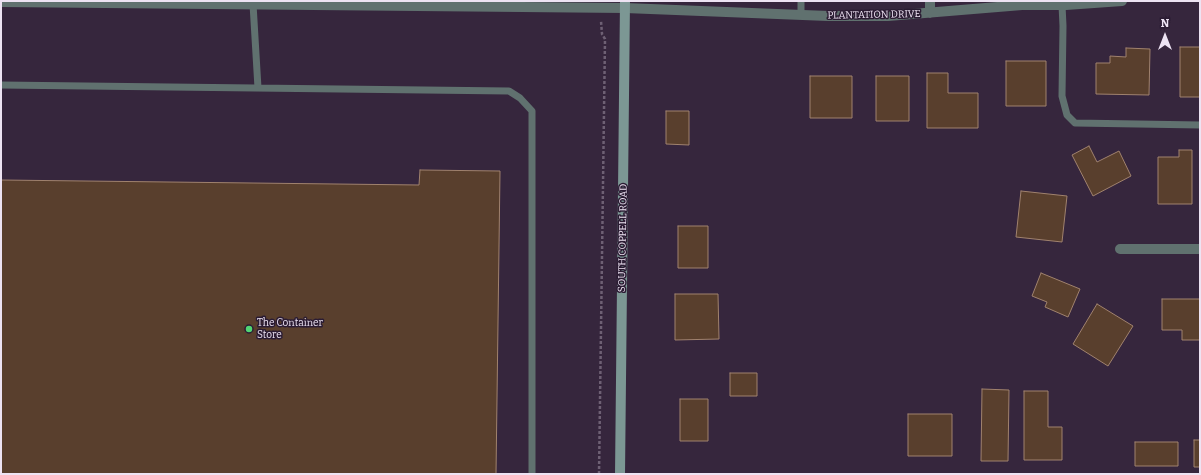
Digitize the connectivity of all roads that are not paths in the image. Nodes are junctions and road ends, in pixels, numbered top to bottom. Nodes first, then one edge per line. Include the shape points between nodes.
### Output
1 (801, 1) edge
2 (930, 1) edge
3 (1122, 1) edge
4 (1, 2) edge
5 (254, 4) junction
6 (625, 4) edge
7 (1062, 5) junction
8 (930, 13) junction
9 (800, 15) junction
10 (1, 85) edge
11 (258, 88) junction
12 (1200, 125) edge
13 (1120, 249) dead end
14 (1200, 249) edge
15 (532, 474) edge
16 (620, 474) edge

1 - 9 lane
2 - 8 street
3 - 7 street, PLANTATION DRIVE
4 - 5 street, PLANTATION DRIVE
5 - 6 street, PLANTATION DRIVE via 601,8
5 - 11 lane
6 - 9 street, PLANTATION DRIVE
6 - 16 street, SOUTH COPPELL ROAD
7 - 8 street, PLANTATION DRIVE via 1022,5
7 - 12 lane via 1062,96 1067,115 1075,123
8 - 9 street, PLANTATION DRIVE via 888,16
10 - 11 lane
11 - 15 lane via 509,91 532,111
13 - 14 street

